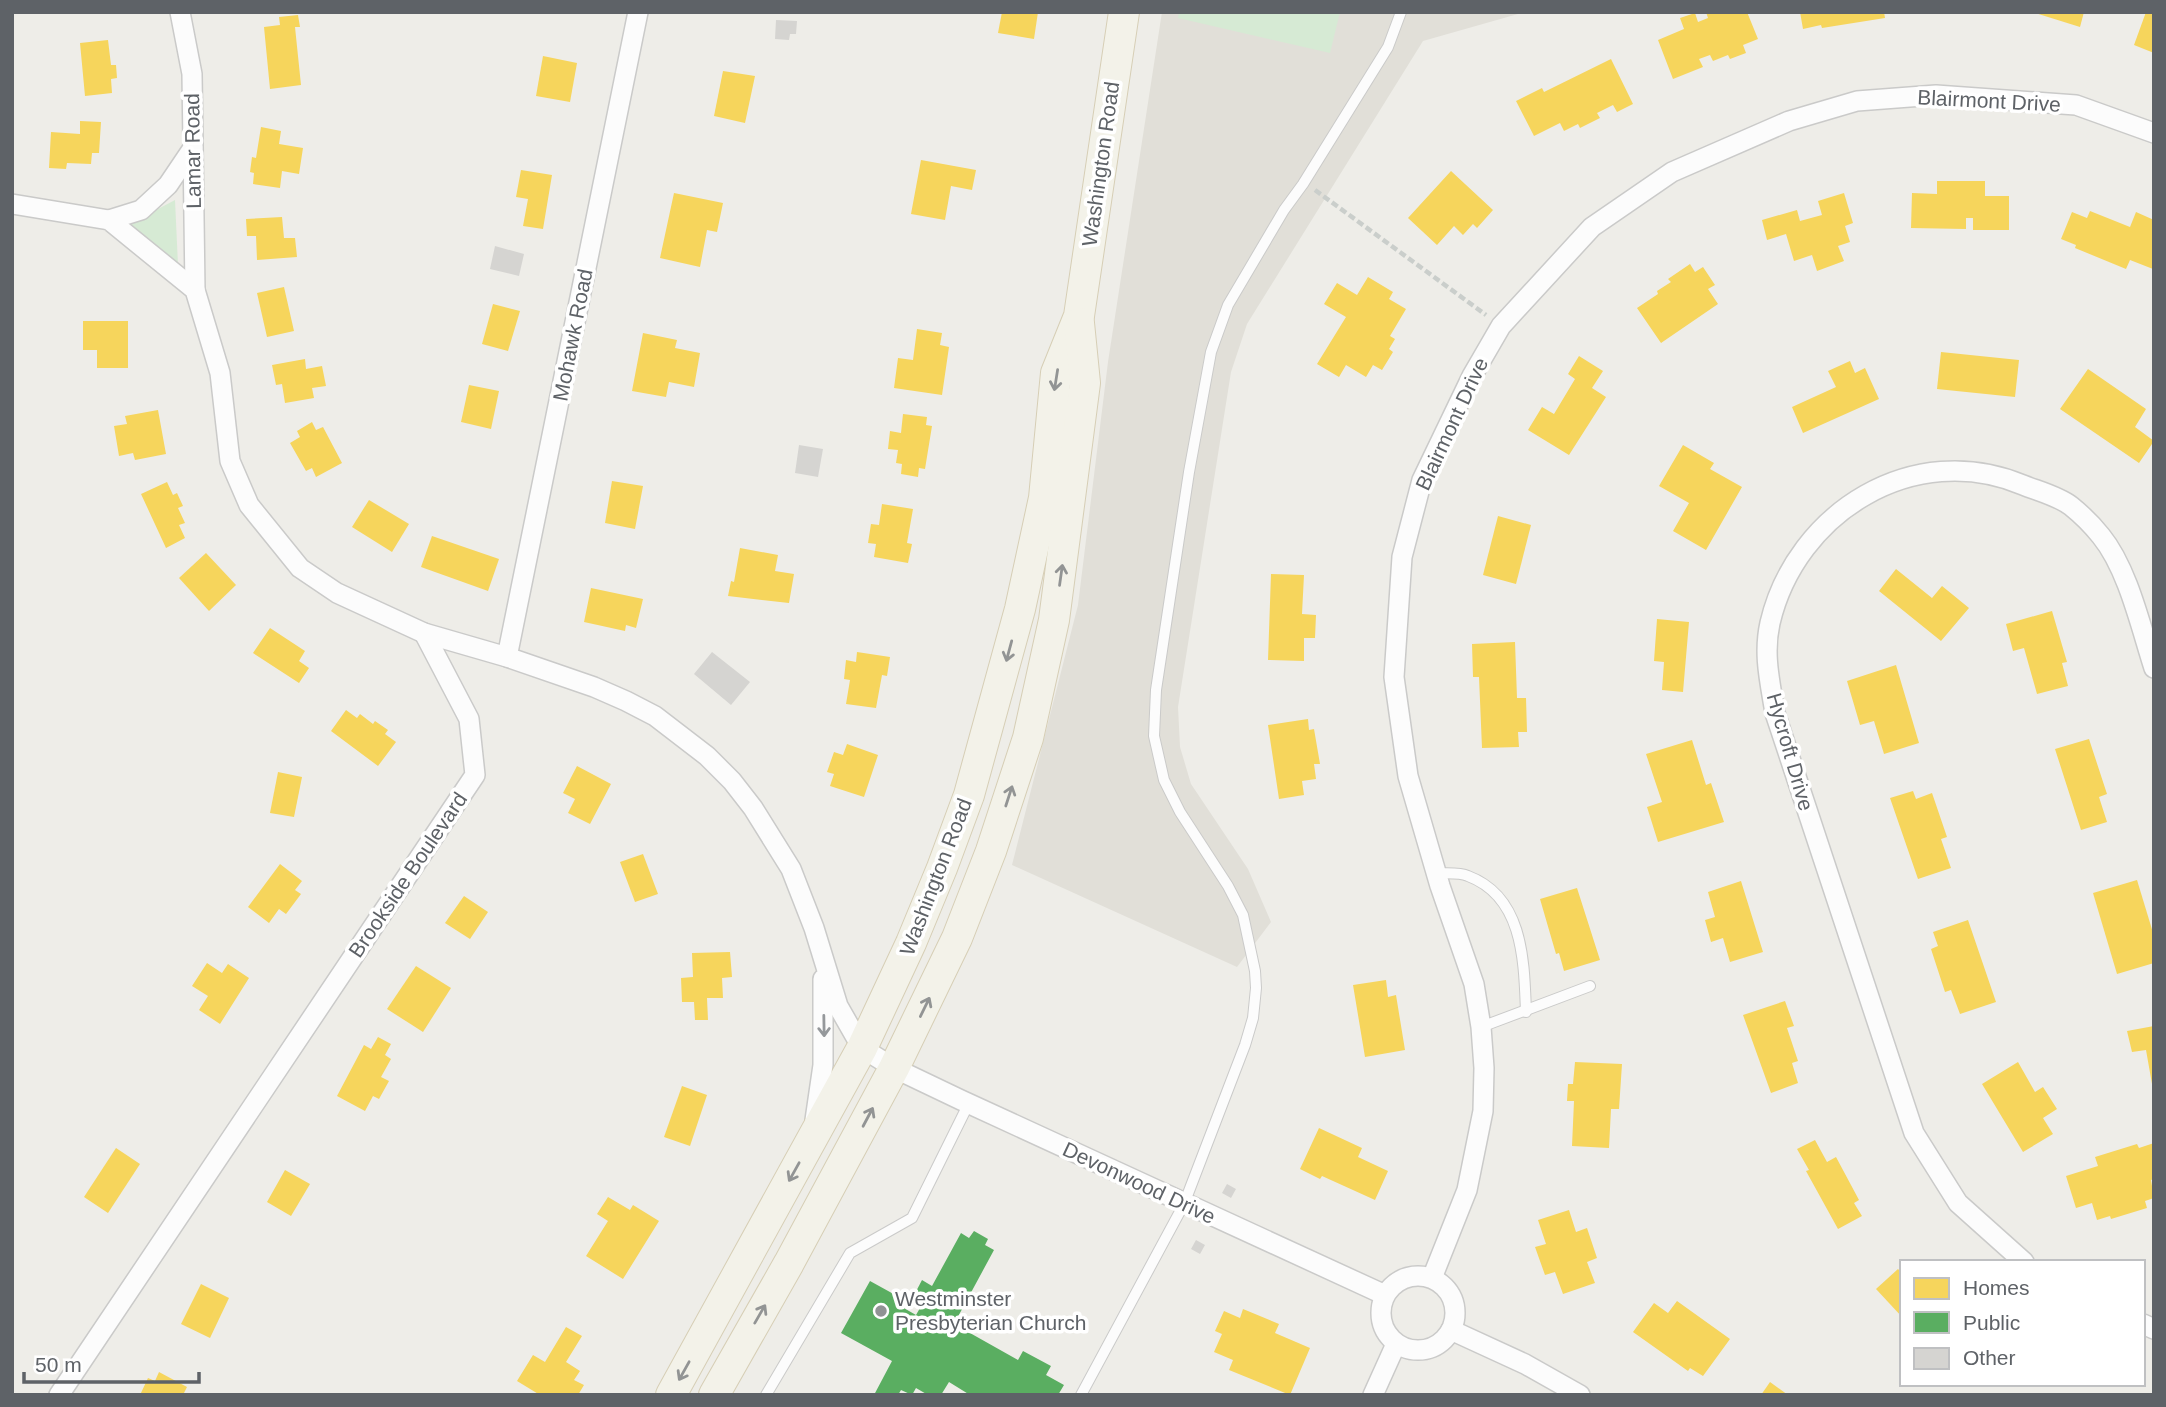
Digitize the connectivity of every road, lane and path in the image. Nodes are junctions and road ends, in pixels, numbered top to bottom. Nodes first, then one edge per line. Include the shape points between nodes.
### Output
1 (180, 12) edge
2 (638, 12) edge
3 (1124, 12) edge
4 (1401, 12) edge
5 (2154, 133) edge
6 (193, 148) junction
7 (1315, 190) dead end
8 (12, 204) edge
9 (109, 220) junction
10 (195, 290) junction
11 (1079, 316) junction
12 (1501, 326) junction
13 (424, 633) junction
14 (507, 657) junction
15 (2154, 668) edge
16 (1436, 873) junction
17 (823, 957) junction
18 (1590, 986) dead end
19 (1526, 1012) junction
20 (1481, 1027) junction
21 (862, 1048) junction
22 (894, 1068) junction
23 (969, 1103) junction
24 (811, 1143) junction
25 (1184, 1204) junction
26 (2022, 1260) edge
27 (1432, 1278) junction
28 (1385, 1295) junction
29 (1451, 1330) junction
30 (1396, 1344) junction
31 (59, 1395) edge
32 (671, 1395) edge
33 (714, 1395) edge
34 (766, 1395) edge
35 (1082, 1395) edge
36 (1373, 1395) edge
37 (1580, 1395) edge

1 - 6 street, Lamar Road via 192,74
2 - 14 street, Mohawk Road
3 - 11 main road, Washington Road
4 - 25 lane via 1388,47 1228,305 1211,352 1189,472 1156,690 1154,736 1164,780 1242,915 1256,988 1245,1045
5 - 12 street, Blairmont Drive via 2076,105 1936,95 1857,102 1789,121 1672,172 1592,227
6 - 9 street via 168,185 141,210
6 - 10 street, Lamar Road
7 - 12 path
8 - 9 street
9 - 10 street
10 - 13 street, Lamar Road via 220,373 230,461 249,505 300,568 337,593
11 -> 21 main road, Washington Road via 1056,373 1043,506 976,769 942,868
22 -> 11 main road, Washington Road via 957,938 1028,738 1054,620 1071,499 1085,383
12 - 16 street, Blairmont Drive via 1422,480 1402,557 1394,677 1408,776
13 - 14 street
13 - 31 street, Brookside Boulevard via 469,719 475,775
14 - 17 street via 626,701 655,716 707,756 732,781 792,869
15 - 26 street, Hycroft Drive via 2126,581 2102,537 2070,505 1977,471 1940,470 1897,479 1848,505 1805,549 1783,586 1770,624 1766,658 1775,713 1914,1133 1958,1203
16 - 19 lane via 1467,875 1492,889 1513,917 1524,964
16 - 20 street, Blairmont Drive via 1474,984
17 - 21 street via 838,1006
17 -> 24 street via 823,1065
18 - 19 lane
19 - 20 lane
20 - 27 street, Blairmont Drive via 1483,1111 1476,1153 1467,1190
21 - 22 street, Devonwood Drive
21 - 24 main road, Washington Road
22 - 23 street, Devonwood Drive
33 -> 22 main road, Washington Road
23 - 25 street, Devonwood Drive
23 - 34 lane via 912,1218 850,1253
24 -> 32 main road, Washington Road
25 - 28 street, Devonwood Drive
25 - 35 lane
27 - 28 street via 1410,1276 1391,1286
27 - 29 street via 1451,1294 1455,1318
28 - 30 street via 1383,1326
29 - 30 street via 1433,1347 1420,1350
29 - 37 street
30 - 36 street

